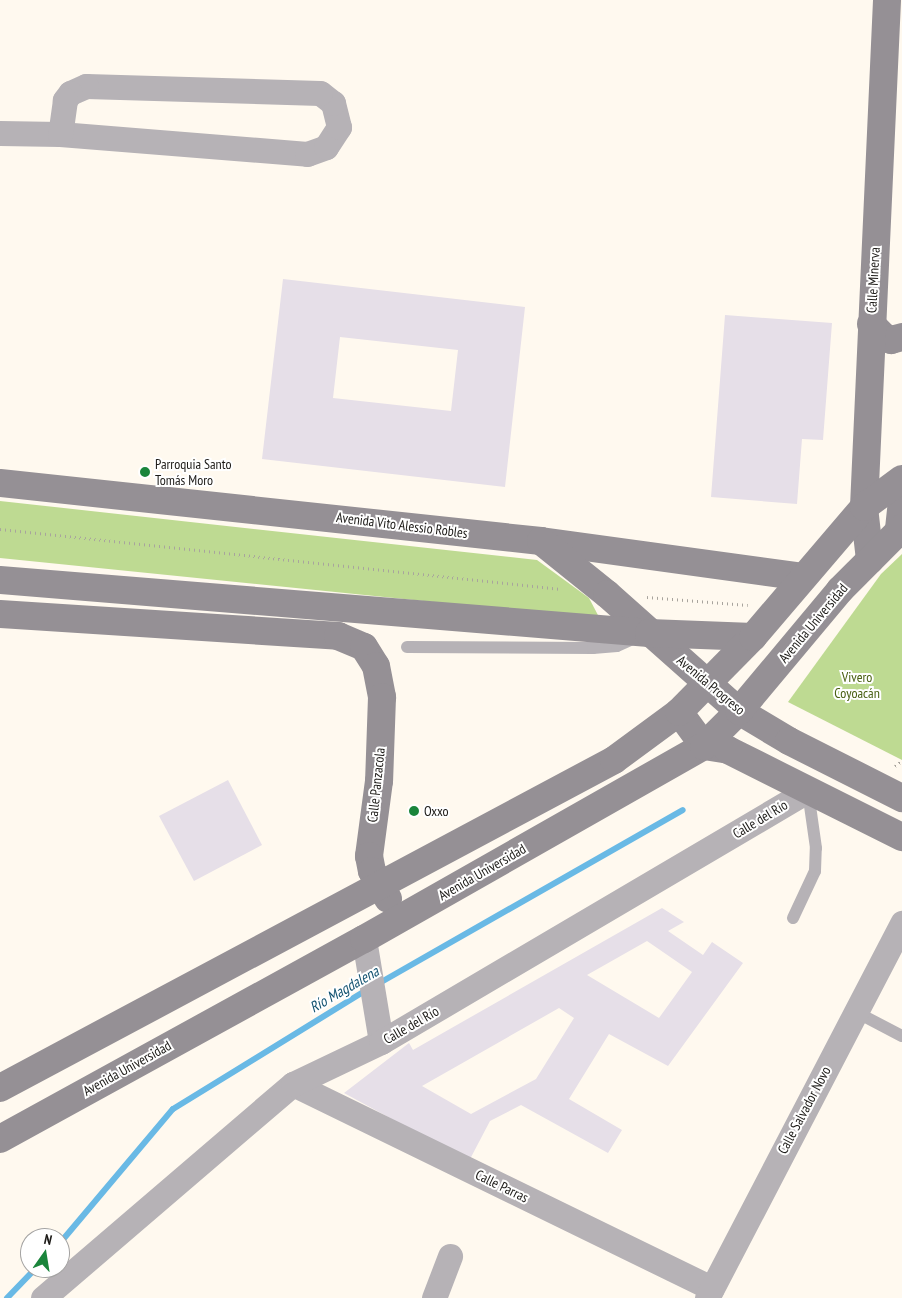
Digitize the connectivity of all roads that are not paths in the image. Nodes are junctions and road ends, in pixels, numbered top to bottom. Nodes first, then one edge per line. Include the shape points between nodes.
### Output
1 (887, 0) edge
2 (0, 134) edge
3 (60, 134) junction
4 (871, 324) junction
5 (902, 337) edge
6 (902, 479) edge
7 (0, 483) edge
8 (902, 500) edge
9 (864, 507) junction
10 (901, 529) edge
11 (541, 541) junction
12 (870, 560) junction
13 (803, 577) junction
14 (0, 580) edge
15 (0, 614) edge
16 (649, 632) junction
17 (753, 637) junction
18 (406, 647) dead end
19 (707, 683) junction
20 (740, 711) junction
21 (679, 712) junction
22 (704, 746) junction
23 (808, 790) junction
24 (902, 798) edge
25 (902, 837) edge
26 (379, 884) junction
27 (793, 918) dead end
28 (399, 919) junction
29 (902, 923) edge
30 (364, 939) junction
31 (856, 1012) junction
32 (902, 1036) edge
33 (381, 1042) junction
34 (293, 1084) junction
35 (0, 1088) edge
36 (0, 1139) edge
37 (450, 1256) dead end
38 (709, 1293) edge
39 (43, 1298) edge
40 (434, 1298) edge

1 - 4 main road, Calle Minerva
2 - 3 street
3 - 3 street via 307,154 326,147 339,127 333,103 320,93 86,86 70,93 65,100
4 - 5 main road via 891,340
4 - 9 main road, Calle Minerva
6 - 9 main road
7 - 11 main road, Avenida Vito Alessio Robles
8 - 10 main road
9 - 12 main road, Calle Minerva
9 - 13 main road
10 - 12 main road, Avenida Universidad
11 - 13 main road, Avenida Vito Alessio Robles
11 - 16 main road, Avenida Progreso
12 - 20 main road, Avenida Universidad via 840,590
13 - 17 main road
14 - 16 main road
15 - 26 main road, Calle Panzacola via 338,636 364,647 376,666 382,698 379,781 369,856
16 - 17 main road
16 - 18 lane via 617,646 593,648
16 - 19 main road, Avenida Progreso
17 - 19 main road
19 - 20 main road, Avenida Progreso
19 - 21 main road
20 - 22 main road, Avenida Universidad
20 - 24 main road, Avenida Progreso via 788,741
21 - 22 main road
21 - 26 main road via 614,760
22 - 23 main road via 728,750
22 - 28 main road, Avenida Universidad
23 - 25 main road
23 - 27 lane via 816,848 815,871
23 - 33 street, Calle del Río
26 - 28 main road, Calle Panzacola
26 - 35 main road
28 - 30 main road, Avenida Universidad
29 - 31 street, Calle Salvador Novo
30 - 33 street
30 - 36 main road, Avenida Universidad
31 - 32 lane
31 - 38 street, Calle Salvador Novo
33 - 34 street, Calle del Río
34 - 38 street, Calle Parras
34 - 39 street, Calle del Río
37 - 40 street

